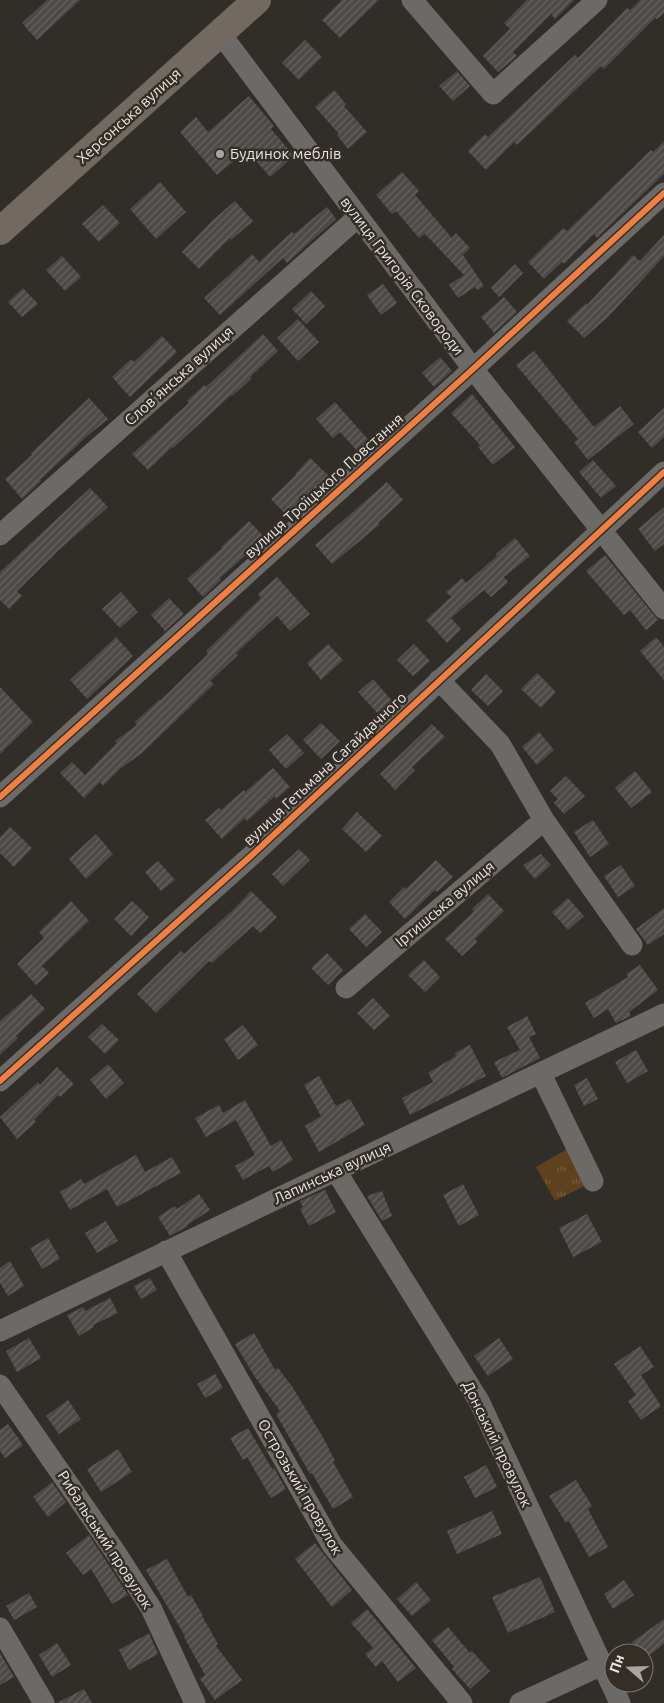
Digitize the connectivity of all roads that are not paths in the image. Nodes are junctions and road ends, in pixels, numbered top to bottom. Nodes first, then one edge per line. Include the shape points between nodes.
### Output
1 (257, 0) edge
2 (412, 0) edge
3 (597, 0) edge
4 (220, 33) junction
5 (664, 193) edge
6 (358, 218) junction
7 (0, 232) edge
8 (473, 369) junction
9 (664, 472) edge
10 (601, 529) junction
11 (0, 535) edge
12 (664, 610) edge
13 (439, 680) junction
14 (0, 797) edge
15 (544, 820) junction
16 (632, 945) dead end
17 (346, 988) dead end
18 (664, 1014) edge
19 (540, 1074) junction
20 (0, 1081) edge
21 (336, 1171) junction
22 (594, 1181) dead end
23 (166, 1252) junction
24 (0, 1331) edge
25 (0, 1385) edge
26 (0, 1628) edge
27 (602, 1665) junction
28 (44, 1703) edge
29 (195, 1703) edge
30 (462, 1703) edge
31 (520, 1703) edge
32 (620, 1703) edge

1 - 4 main road, Херсонська вулиця
2 - 3 street via 493,94
4 - 6 street, вулиця Григорія Сковороди
4 - 7 main road, Херсонська вулиця
5 - 8 street, вулиця Троїцького Повстання
6 - 8 street, вулиця Григорія Сковороди
6 - 11 street, Словʼянська вулиця
8 - 10 street, вулиця Григорія Сковороди
8 - 14 street, вулиця Троїцького Повстання
9 - 10 street, вулиця Гетьмана Сагайдачного
10 - 12 street, вулиця Григорія Сковороди
10 - 13 street, вулиця Гетьмана Сагайдачного
13 - 15 street via 500,744
13 - 20 street, вулиця Гетьмана Сагайдачного via 252,855
15 - 16 street
15 - 17 street, Іртишська вулиця
18 - 19 street, Лапинська вулиця
19 - 21 street, Лапинська вулиця
19 - 22 street
21 - 23 street, Лапинська вулиця
21 - 27 street, Донський провулок via 479,1402
23 - 24 street, Лапинська вулиця
23 - 30 street, Острозький провулок via 332,1545
25 - 29 street, Рибальський провулок via 151,1608
26 - 28 street
27 - 31 street
27 - 32 street, Донський провулок

